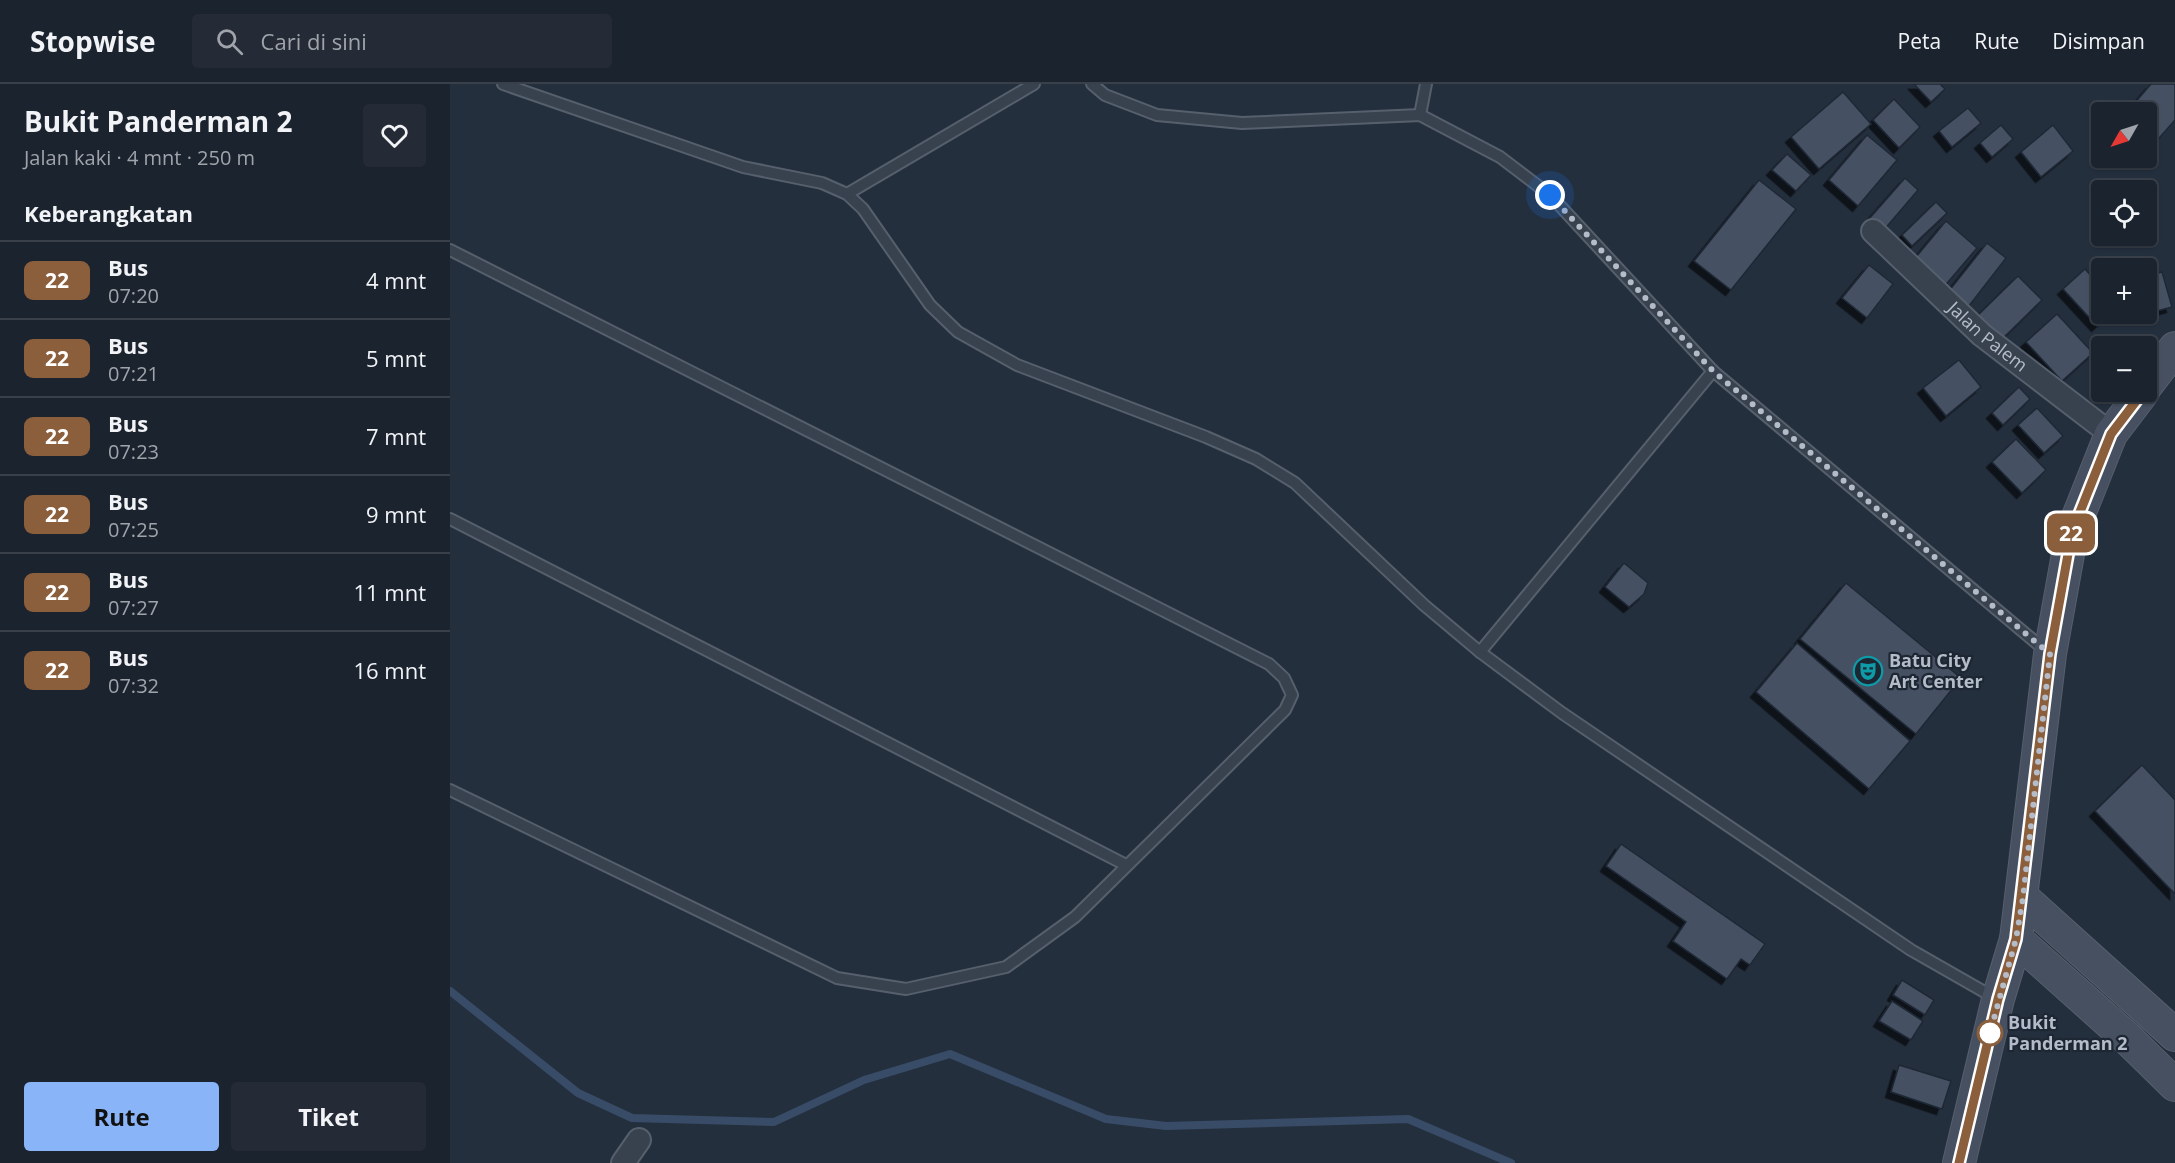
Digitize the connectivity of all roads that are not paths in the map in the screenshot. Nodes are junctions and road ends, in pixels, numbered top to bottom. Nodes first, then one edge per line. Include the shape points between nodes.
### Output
1 (503, 84) edge
2 (1034, 84) edge
3 (1092, 84) edge
4 (1426, 84) edge
5 (1420, 116) junction
6 (847, 194) junction
7 (1873, 231) dead end
8 (450, 250) edge
9 (2175, 348) edge
10 (1713, 371) junction
11 (2157, 372) edge
12 (2135, 402) edge
13 (2111, 434) junction
14 (450, 519) edge
15 (1480, 652) junction
16 (2050, 654) junction
17 (450, 790) edge
18 (1126, 865) junction
19 (2023, 898) junction
20 (2016, 939) junction
21 (1998, 999) junction
22 (2175, 1035) edge
23 (2175, 1085) edge
24 (639, 1140) dead end
25 (623, 1163) edge
26 (1959, 1163) edge

1 - 6 lane via 743,167 822,183
2 - 6 lane
3 - 5 lane via 1105,95 1157,115 1242,123
4 - 5 lane
5 - 10 lane via 1500,157 1550,195
6 - 15 lane via 864,209 930,305 958,332 1017,365 1206,437 1256,459 1296,483
7 - 13 street, Jalan Palem via 1982,336
8 - 18 lane via 1269,664 1284,678 1292,695 1285,710
9 - 11 main road
10 - 15 lane
10 - 16 lane
12 - 13 main road
13 - 16 main road via 2072,532
14 - 18 lane
15 - 21 lane via 1562,713 1911,950
16 - 19 main road
17 - 18 lane via 837,978 906,989 1006,967 1075,917
19 - 20 main road
19 - 22 main road
20 - 21 main road
20 - 23 main road
21 - 26 main road
24 - 25 street

